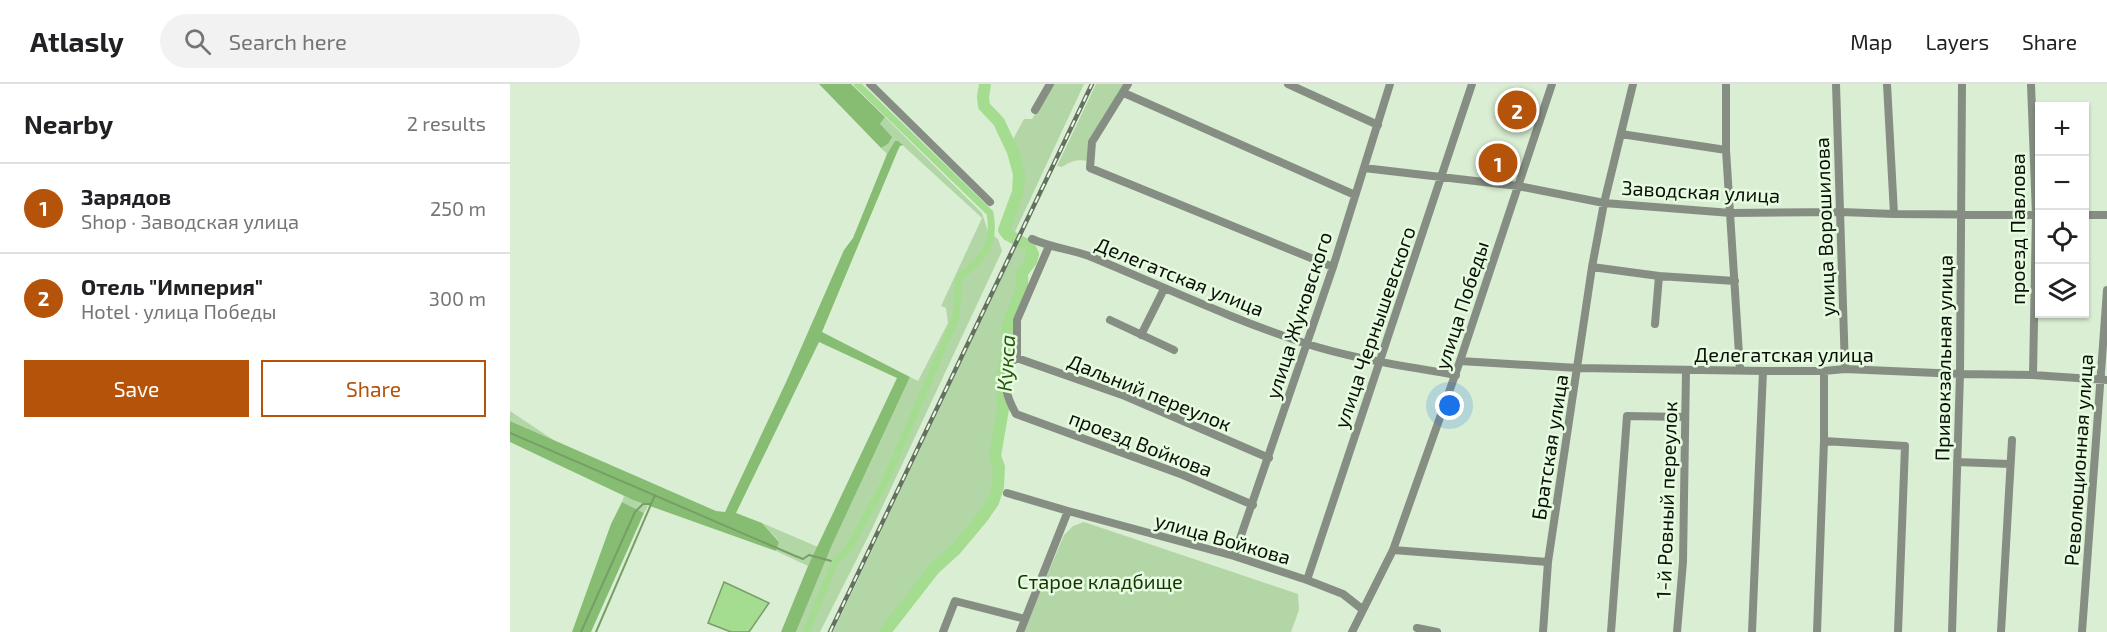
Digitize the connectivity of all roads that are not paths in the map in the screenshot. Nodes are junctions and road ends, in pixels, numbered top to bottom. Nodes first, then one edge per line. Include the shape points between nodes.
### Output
1 (870, 84) edge
2 (1050, 84) edge
3 (1128, 84) edge
4 (1288, 84) edge
5 (1390, 84) edge
6 (1472, 84) edge
7 (1552, 84) edge
8 (1633, 84) edge
9 (1726, 84) edge
10 (1836, 84) edge
11 (1887, 84) edge
12 (1962, 84) edge
13 (2031, 84) edge
14 (1124, 93) junction
15 (1035, 110) dead end
16 (1378, 125) junction
17 (1621, 134) junction
18 (1726, 150) junction
19 (1364, 168) junction
20 (1441, 177) junction
21 (1518, 186) junction
22 (1355, 195) junction
23 (990, 202) dead end
24 (1604, 202) junction
25 (2038, 210) edge
26 (1841, 212) junction
27 (1731, 213) junction
28 (1962, 213) junction
29 (1894, 214) junction
30 (2035, 215) edge
31 (2089, 215) edge
32 (2107, 215) edge
33 (1032, 239) dead end
34 (1049, 246) junction
35 (2036, 264) edge
36 (1333, 267) junction
37 (1592, 267) junction
38 (1659, 276) junction
39 (1735, 281) junction
40 (1164, 289) junction
41 (2107, 290) edge
42 (1110, 320) dead end
43 (1654, 324) dead end
44 (1141, 335) junction
45 (1305, 344) junction
46 (1174, 350) dead end
47 (1017, 358) junction
48 (1379, 361) junction
49 (1460, 362) junction
50 (1578, 368) junction
51 (1845, 369) junction
52 (1686, 370) junction
53 (1740, 370) junction
54 (1763, 371) junction
55 (1824, 371) junction
56 (1960, 374) junction
57 (1456, 375) junction
58 (2033, 375) junction
59 (2103, 379) edge
60 (1685, 417) junction
61 (2012, 440) dead end
62 (1824, 441) junction
63 (1269, 458) junction
64 (1957, 462) junction
65 (2010, 464) junction
66 (1007, 494) dead end
67 (1253, 505) junction
68 (1068, 511) junction
69 (1393, 550) junction
70 (1234, 556) junction
71 (1548, 562) junction
72 (1307, 580) junction
73 (1362, 609) junction
74 (1025, 619) junction
75 (1417, 628) dead end
76 (943, 632) edge
77 (1020, 632) edge
78 (1352, 632) edge
79 (1437, 632) edge
80 (1542, 632) edge
81 (1611, 632) edge
82 (1677, 632) edge
83 (1752, 632) edge
84 (1817, 632) edge
85 (1898, 632) edge
86 (1952, 632) edge
87 (2001, 632) edge
88 (2082, 632) edge

1 - 23 street
2 - 15 street
3 - 14 street
4 - 16 street
5 - 16 street, улица Жуковского
6 - 20 street, улица Чернышевского
7 - 21 street, улица Победы
8 - 17 street, Братская улица
9 - 18 street
10 - 26 street, улица Ворошилова
11 - 29 street
12 - 28 street, Привокзальная улица
13 - 25 street, проезд Павлова
14 - 22 street
14 - 36 street via 1092,142 1090,168
16 - 19 street, улица Жуковского
17 - 18 street
17 - 24 street, Братская улица
18 - 27 street
19 - 20 street, Заводская улица
19 - 22 street, улица Жуковского
20 - 21 street, Заводская улица
20 - 48 street, улица Чернышевского
21 - 24 street, Заводская улица
21 - 49 street, улица Победы
22 - 36 street, улица Жуковского
24 - 27 street, Заводская улица
24 - 37 street, Братская улица
26 - 27 street, Заводская улица
26 - 29 street, Заводская улица
26 - 51 street, улица Ворошилова
27 - 39 street
28 - 29 street, Заводская улица
28 - 30 street, Заводская улица
28 - 56 street, Привокзальная улица
31 - 32 street
33 - 34 street, Делегатская улица
34 - 40 street, Делегатская улица via 1086,255
34 - 47 street via 1017,320
35 - 58 street, проезд Павлова
36 - 45 street, улица Жуковского
37 - 38 street
37 - 50 street, Братская улица
38 - 39 street
38 - 43 street
39 - 53 street
40 - 44 street
40 - 45 street, Делегатская улица
41 - 59 street, Революционная улица
42 - 44 street
44 - 46 street
45 - 48 street, Делегатская улица
45 - 63 street, улица Жуковского
47 - 63 street, Дальний переулок via 1125,396
47 - 67 street, проезд Войкова via 1008,364 1006,378 1006,396 1016,414
48 - 57 street, Делегатская улица
48 - 72 street, улица Чернышевского
49 - 50 street, Делегатская улица
49 - 57 street, улица Победы
50 - 52 street, Делегатская улица
50 - 71 street, Братская улица
51 - 55 street, Делегатская улица
51 - 56 street, Делегатская улица
52 - 53 street, Делегатская улица
52 - 60 street, 1-й Ровный переулок
53 - 54 street, Делегатская улица
54 - 55 street, Делегатская улица
54 - 83 street
55 - 62 street
56 - 58 street, Делегатская улица
56 - 64 street, Привокзальная улица
57 - 69 street, улица Победы
58 - 59 street, Делегатская улица
59 - 88 street, Революционная улица
60 - 81 street via 1627,416
60 - 82 street, 1-й Ровный переулок via 1683,562
61 - 65 street
62 - 84 street
62 - 85 street via 1905,446
63 - 67 street, улица Жуковского
64 - 65 street
64 - 86 street, Привокзальная улица
65 - 87 street
66 - 68 street, улица Войкова
67 - 70 street, улица Жуковского
68 - 70 street, улица Войкова
68 - 74 street
69 - 71 street
69 - 73 street, улица Победы
70 - 72 street, улица Войкова
71 - 80 street, Братская улица
72 - 73 street, улица Войкова via 1343,594
73 - 78 street, улица Победы
74 - 76 street via 955,601
74 - 77 street
75 - 79 street

